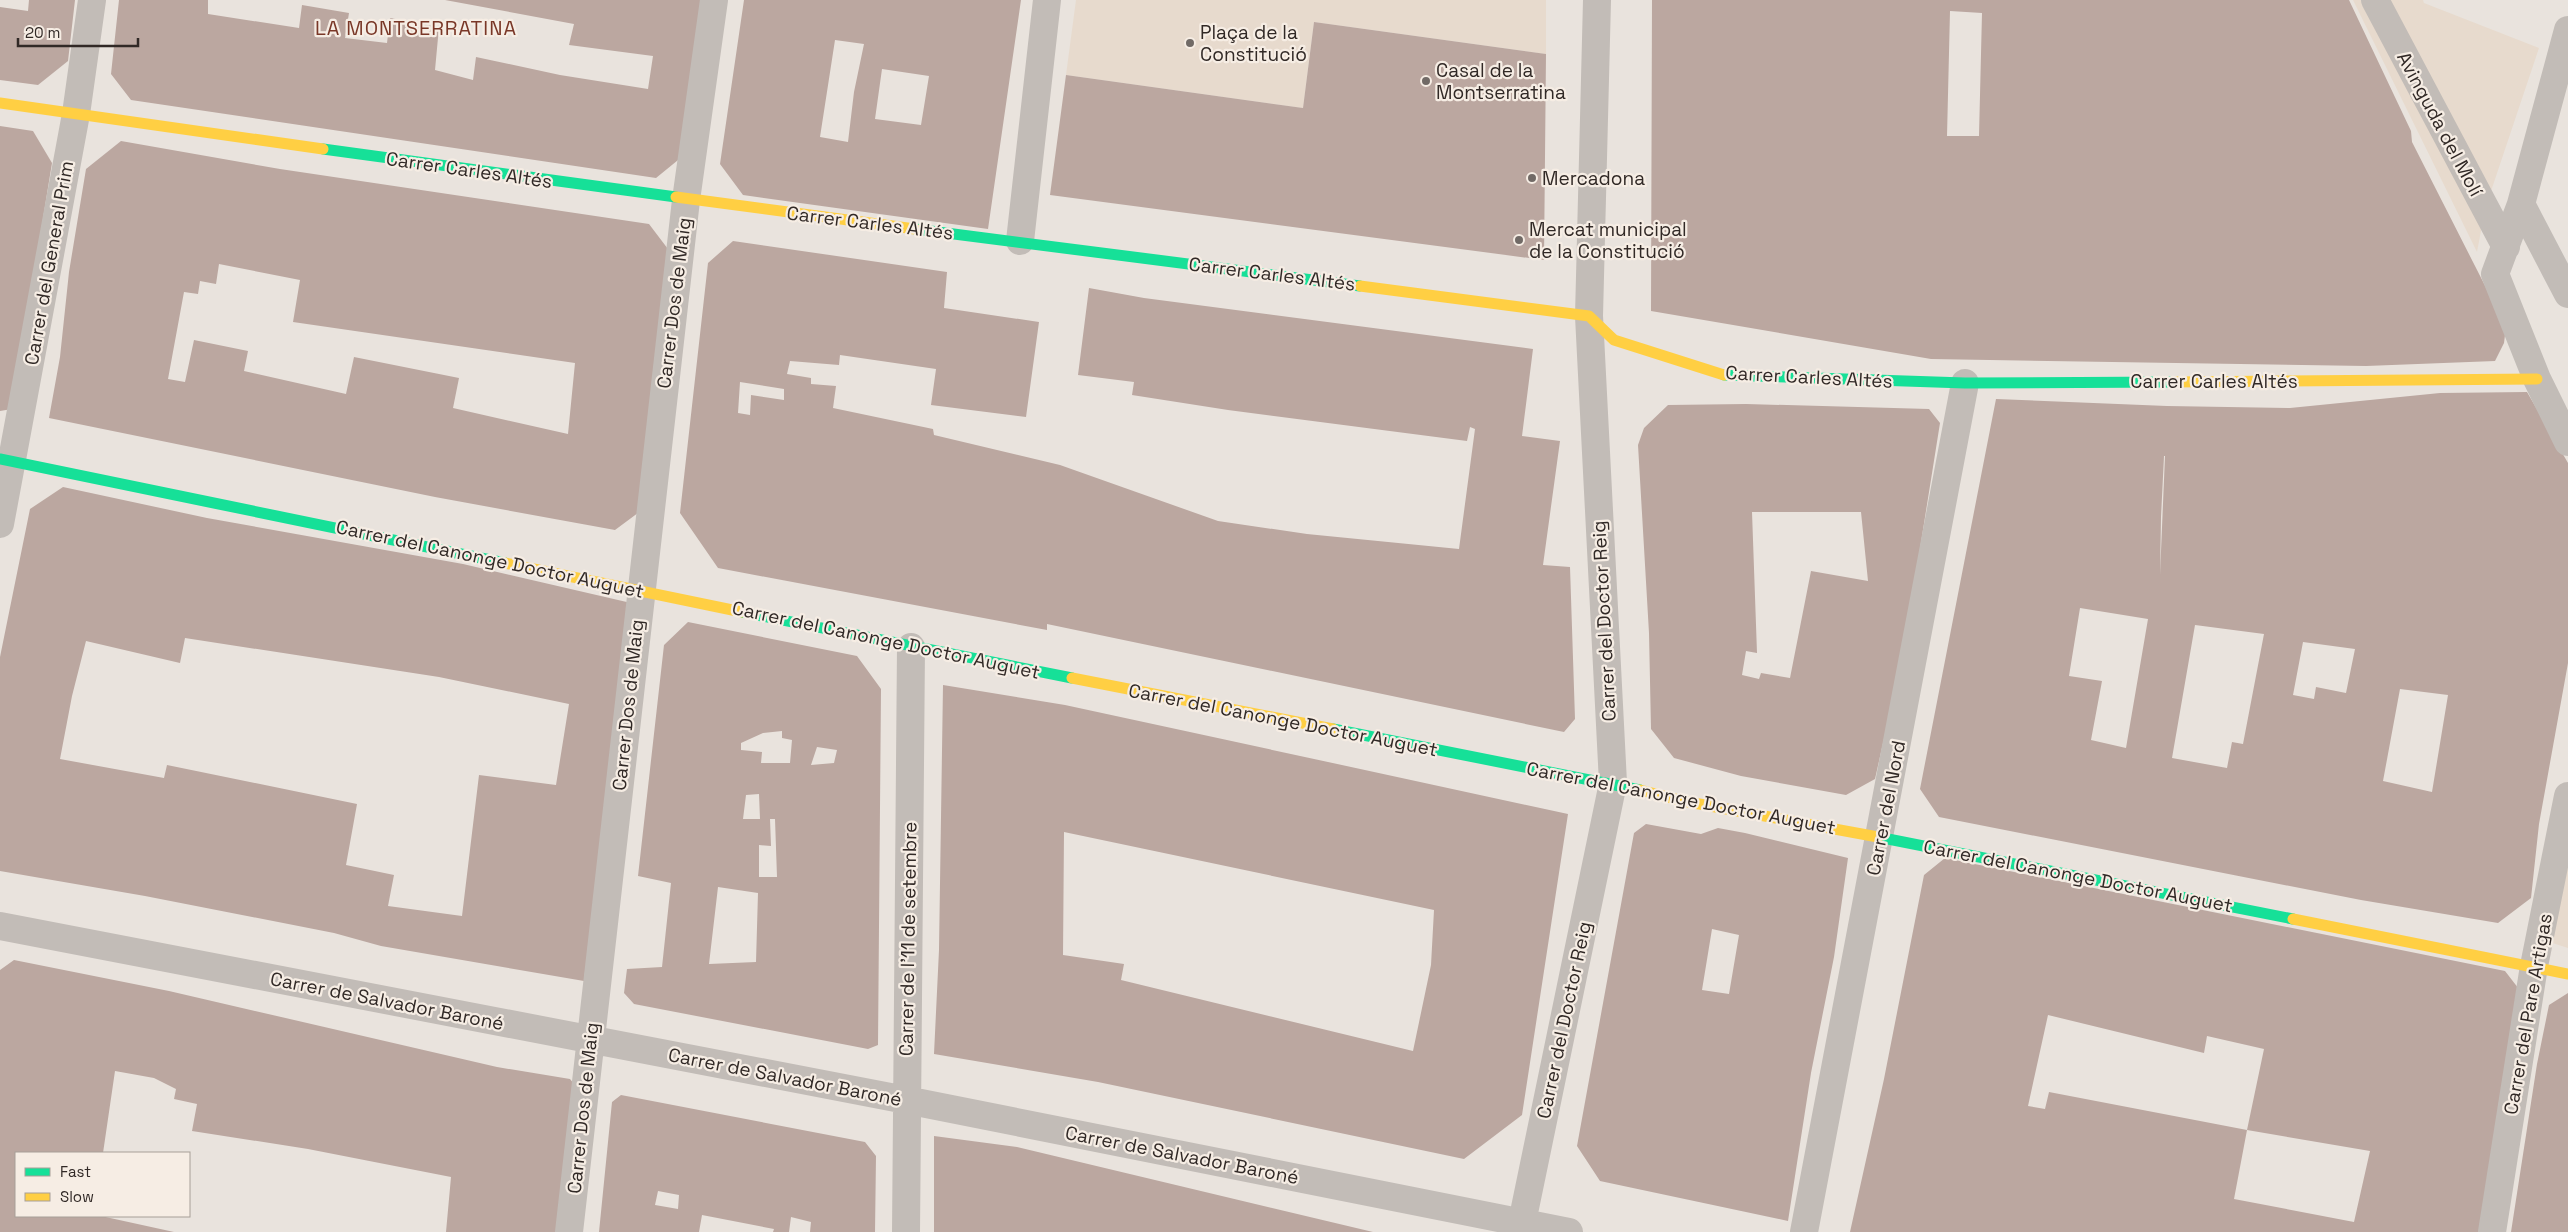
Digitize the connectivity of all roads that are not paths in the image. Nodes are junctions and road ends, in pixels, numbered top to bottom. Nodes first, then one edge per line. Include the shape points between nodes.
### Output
1 (92, 0) edge
2 (714, 0) edge
3 (1047, 0) edge
4 (1597, 0) edge
5 (2374, 0) edge
6 (2567, 36) edge
7 (0, 103) edge
8 (76, 114) junction
9 (686, 200) junction
10 (2521, 204) junction
11 (1020, 241) junction
12 (2506, 247) junction
13 (2568, 294) edge
14 (1589, 316) junction
15 (2537, 379) junction
16 (1965, 383) junction
17 (2568, 442) edge
18 (6, 460) edge
19 (0, 524) edge
20 (641, 589) junction
21 (911, 647) junction
22 (1613, 783) junction
23 (2568, 796) edge
24 (1880, 836) junction
25 (0, 926) edge
26 (2534, 966) junction
27 (2568, 974) edge
28 (590, 1040) junction
29 (906, 1100) junction
30 (1521, 1227) edge
31 (569, 1232) edge
32 (906, 1232) edge
33 (1569, 1232) edge
34 (1804, 1232) edge
35 (2492, 1232) edge

1 - 8 street, Carrer del General Prim
2 - 9 street, Carrer Dos de Maig
3 - 11 street
4 - 14 street, Carrer del Doctor Reig
5 - 12 street, Avinguda del Molí
6 - 10 street
7 - 8 street, Carrer Carles Altés
8 - 9 street, Carrer Carles Altés
8 - 18 street, Carrer del General Prim
9 - 11 street, Carrer Carles Altés
9 - 20 street, Carrer Dos de Maig
10 - 12 street
10 - 13 street
11 - 14 street, Carrer Carles Altés
12 - 15 street via 2495,274
14 - 16 street, Carrer Carles Altés via 1614,340 1723,375
14 - 22 street, Carrer del Doctor Reig
15 - 16 street, Carrer Carles Altés
15 - 17 street
16 - 24 street, Carrer del Nord
18 - 19 street, Carrer del General Prim
18 - 20 street, Carrer del Canonge Doctor Auguet
20 - 21 street, Carrer del Canonge Doctor Auguet
20 - 28 street, Carrer Dos de Maig
21 - 22 street, Carrer del Canonge Doctor Auguet
21 - 29 street, Carrer de l'11 de setembre
22 - 24 street, Carrer del Canonge Doctor Auguet via 1683,801
22 - 30 street, Carrer del Doctor Reig
23 - 26 street, Carrer del Pare Artigas
24 - 26 street, Carrer del Canonge Doctor Auguet
24 - 34 street, Carrer del Nord
25 - 28 street, Carrer de Salvador Baroné
26 - 27 street, Carrer del Canonge Doctor Auguet
26 - 35 street, Carrer del Pare Artigas
28 - 29 street, Carrer de Salvador Baroné
28 - 31 street, Carrer Dos de Maig
29 - 30 street, Carrer de Salvador Baroné
29 - 32 street, Carrer de l'11 de setembre
30 - 33 street, Carrer de Salvador Baroné

